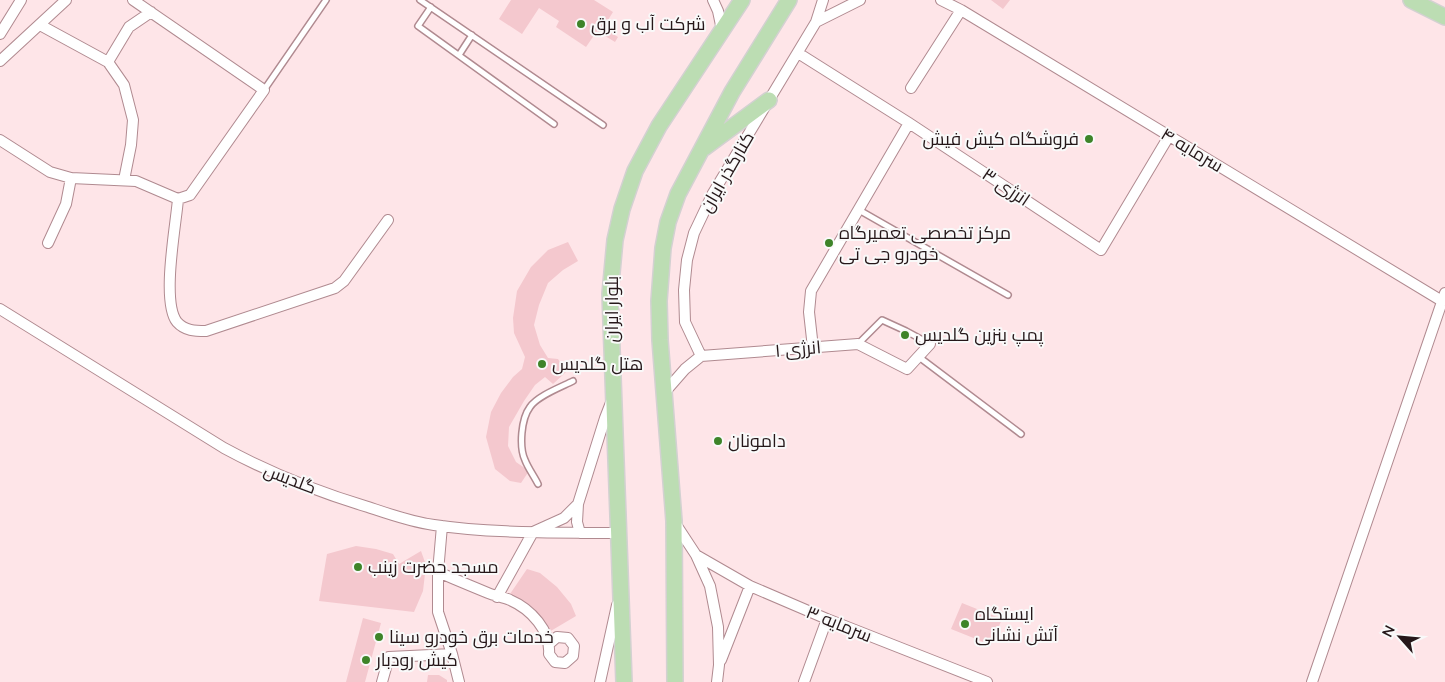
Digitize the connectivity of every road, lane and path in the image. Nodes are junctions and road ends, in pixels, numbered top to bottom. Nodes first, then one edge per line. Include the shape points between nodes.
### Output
1 (21, 0) edge
2 (66, 0) edge
3 (133, 0) edge
4 (326, 0) edge
5 (420, 0) edge
6 (713, 0) edge
7 (742, 0) edge
8 (789, 0) edge
9 (823, 0) edge
10 (860, 0) edge
11 (941, 0) edge
12 (1411, 0) edge
13 (431, 7) junction
14 (960, 10) junction
15 (151, 12) junction
16 (1445, 16) edge
17 (816, 22) junction
18 (40, 25) junction
19 (722, 30) junction
20 (0, 34) edge
21 (472, 35) junction
22 (798, 53) junction
23 (459, 55) junction
24 (0, 61) edge
25 (108, 62) junction
26 (911, 88) dead end
27 (264, 90) junction
28 (769, 100) junction
29 (909, 123) junction
30 (554, 124) dead end
31 (604, 125) dead end
32 (1169, 136) junction
33 (0, 140) edge
34 (701, 150) junction
35 (71, 178) junction
36 (124, 180) junction
37 (178, 199) junction
38 (859, 209) junction
39 (388, 220) dead end
40 (48, 244) dead end
41 (1008, 295) dead end
42 (1444, 297) edge
43 (0, 309) edge
44 (858, 344) junction
45 (930, 344) joint
46 (813, 348) junction
47 (700, 356) junction
48 (918, 357) junction
49 (573, 381) dead end
50 (664, 393) junction
51 (614, 396) junction
52 (1021, 434) dead end
53 (538, 484) dead end
54 (578, 504) junction
55 (674, 521) junction
56 (442, 526) junction
57 (533, 532) junction
58 (580, 533) junction
59 (619, 533) junction
60 (696, 555) junction
61 (438, 572) junction
62 (750, 586) junction
63 (621, 587) junction
64 (498, 597) junction
65 (828, 619) junction
66 (550, 644) dead end
67 (452, 654) junction
68 (719, 665) junction
69 (382, 682) edge
70 (459, 682) edge
71 (600, 682) edge
72 (624, 682) edge
73 (675, 682) edge
74 (717, 682) edge
75 (804, 682) edge
76 (987, 682) edge
77 (1312, 682) edge

1 - 20 street
2 - 18 street
3 - 15 street
4 - 27 lane
5 - 13 lane
6 - 19 street
7 - 19 main road, بلوار ایران
8 - 34 main road via 732,92
9 - 17 street, کنارگذر ایران
10 - 17 street
11 - 14 street, سرمایه ۴
12 - 16 main road
13 - 21 lane
13 - 23 lane via 418,26
14 - 26 street
14 - 32 street, سرمایه ۴
15 - 25 street via 129,27
15 - 27 street
17 - 22 street, کنارگذر ایران
18 - 24 street
18 - 25 street
19 - 51 main road, بلوار ایران via 659,126 635,171 622,209 615,240 610,294
21 - 23 lane
21 - 31 lane
22 - 28 street, کنارگذر ایران
22 - 29 street, انرژی ۳
23 - 30 lane
25 - 36 street via 124,86 133,120
27 - 37 street via 190,195
28 - 34 main road
28 - 47 street, کنارگذر ایران via 713,193 694,233 685,275 685,322
29 - 32 street, انرژی ۳ via 1100,250
29 - 38 street
32 - 42 street, سرمایه ۴
33 - 35 street via 50,172
34 - 50 main road via 678,194 663,248 659,301
35 - 36 street
35 - 40 street via 66,204
36 - 37 street via 136,181
37 - 39 street via 169,293 171,309 178,322 191,331 206,331 334,288 344,281
38 - 41 lane
38 - 46 street via 811,291 809,312
42 - 77 street
43 - 56 street, گلدیس via 258,467 351,502
44 - 45 lane via 882,320
44 - 46 street, انرژی ۱
44 - 48 street via 907,369
45 - 48 street
46 - 47 street, انرژی ۱
47 - 50 street
48 - 52 lane
49 - 53 lane via 530,406 524,419 521,438 524,459
50 - 55 main road
51 - 54 street
51 - 59 main road, بلوار ایران
54 - 57 street via 564,518
54 - 58 street
55 - 60 street
55 - 73 main road
56 - 57 street, گلدیس
56 - 61 street
57 - 58 street, گلدیس
57 - 64 street
58 - 59 street, گلدیس
59 - 63 main road, بلوار ایران
60 - 62 street, سرمایه ۳
60 - 68 street via 710,586 718,627
61 - 64 street
61 - 67 street via 438,612
62 - 65 street, سرمایه ۳
62 - 68 street
63 - 71 street
63 - 72 main road, بلوار ایران
64 - 66 street via 509,599 531,614
65 - 75 street
65 - 76 street, سرمایه ۳
67 - 69 street via 389,657
67 - 70 street
68 - 74 street

